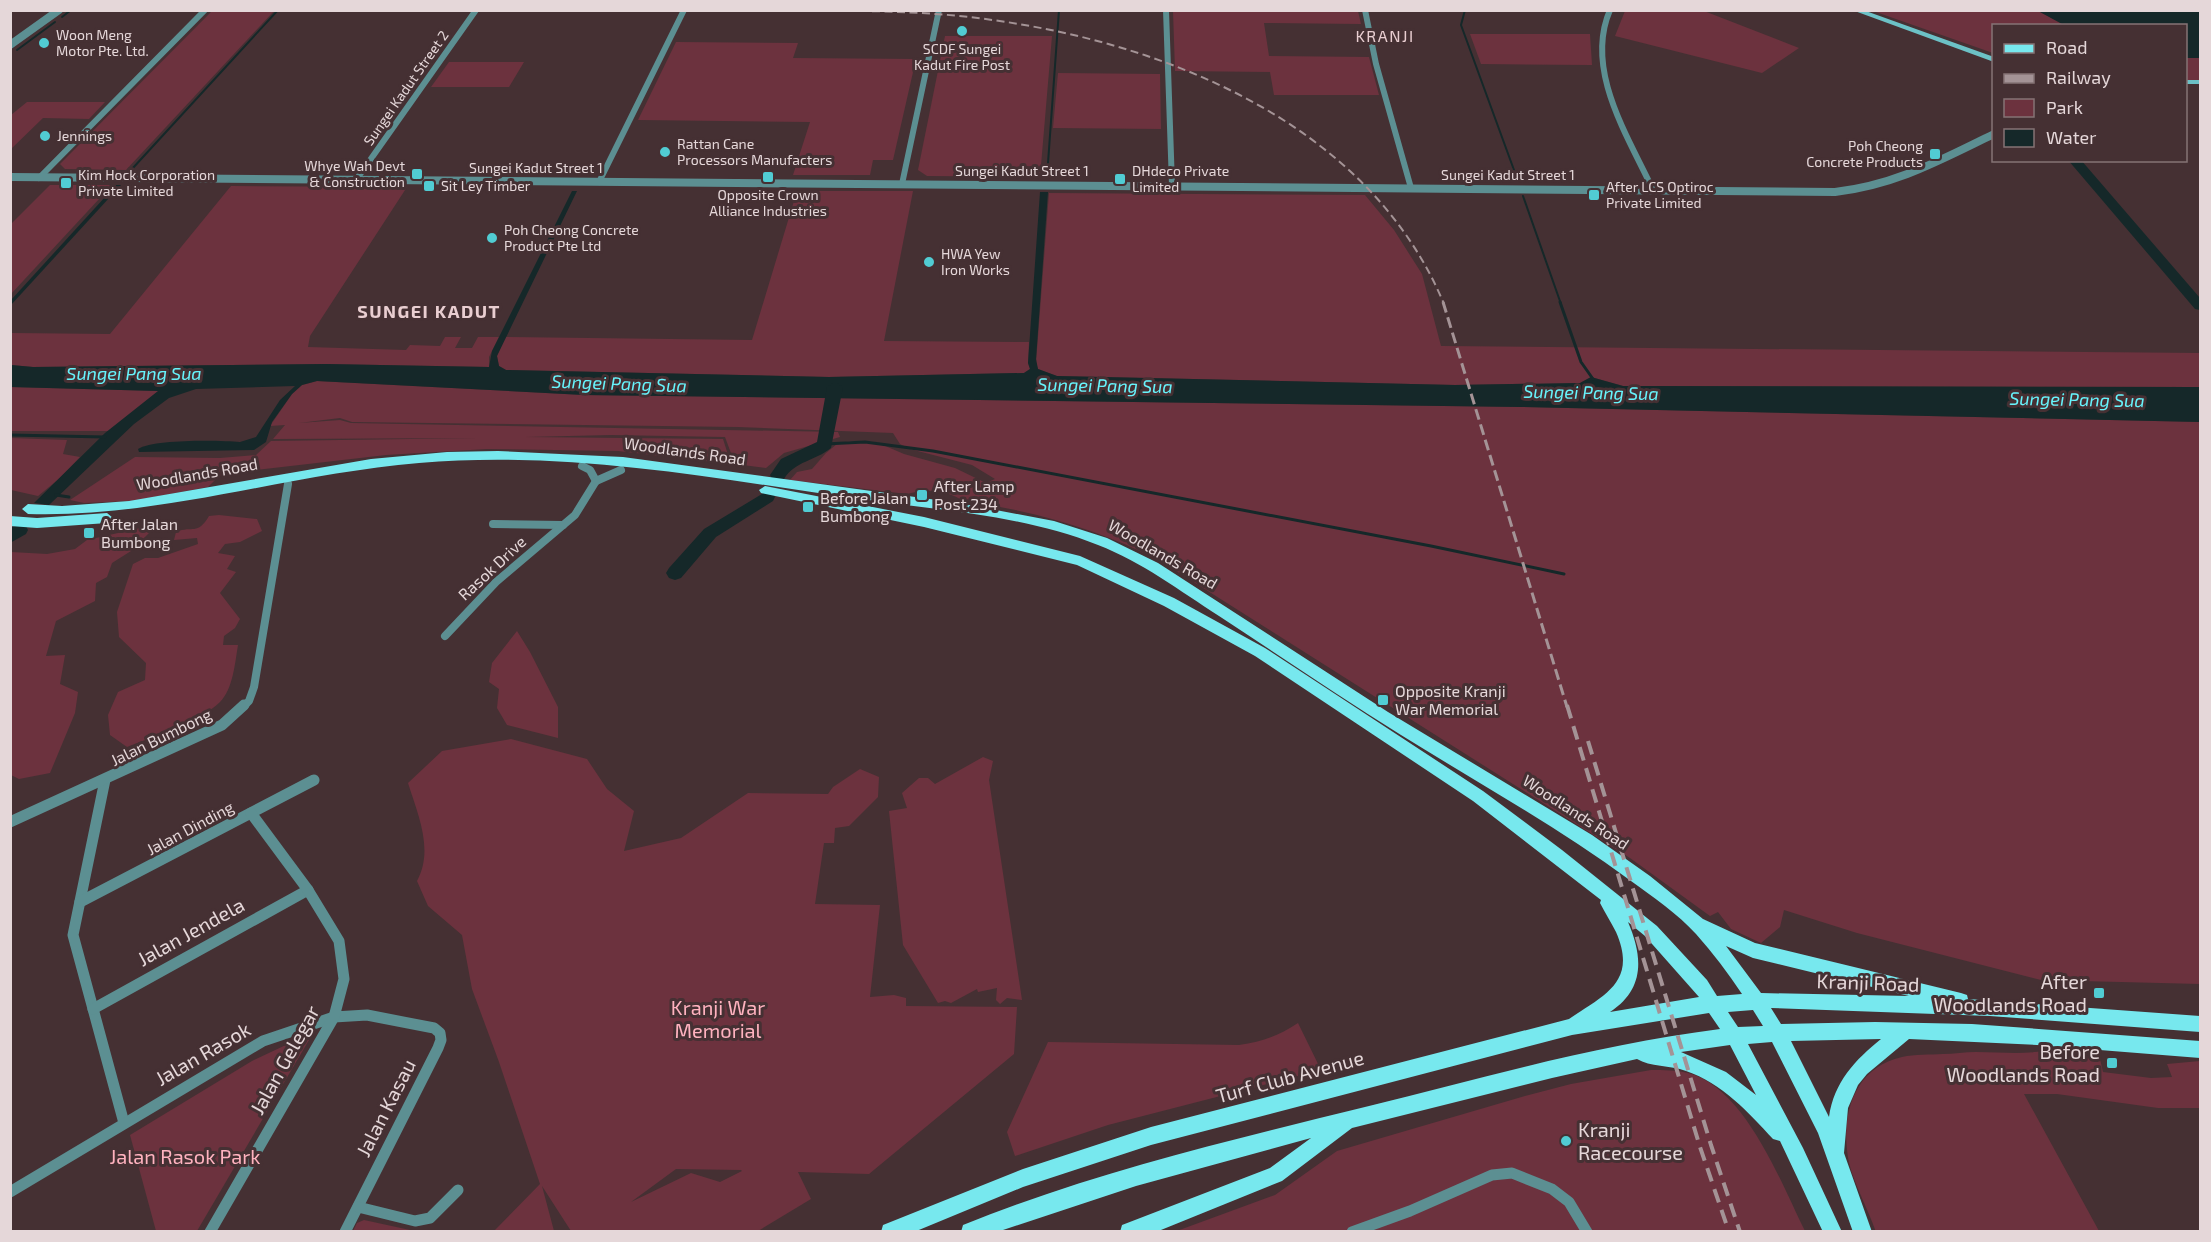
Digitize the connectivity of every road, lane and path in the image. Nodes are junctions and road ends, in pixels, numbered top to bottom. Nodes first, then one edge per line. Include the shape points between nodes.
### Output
1 (59, 10) edge
2 (205, 10) edge
3 (476, 10) edge
4 (684, 10) edge
5 (939, 10) edge
6 (1166, 10) edge
7 (1365, 10) edge
8 (1610, 10) edge
9 (1855, 10) edge
10 (1866, 10) edge
11 (10, 45) edge
12 (1992, 55) edge
13 (1992, 59) edge
14 (1992, 135) edge
15 (10, 177) edge
16 (39, 178) junction
17 (356, 180) junction
18 (599, 182) junction
19 (902, 184) junction
20 (1172, 185) junction
21 (1411, 188) junction
22 (1653, 190) junction
23 (582, 466) junction
24 (621, 470) junction
25 (596, 481) junction
26 (288, 484) junction
27 (957, 508) junction
28 (28, 509) dead end
29 (13, 521) edge
30 (493, 524) dead end
31 (563, 525) junction
32 (950, 528) junction
33 (445, 636) dead end
34 (105, 780) junction
35 (314, 780) dead end
36 (251, 813) junction
37 (10, 822) edge
38 (308, 890) junction
39 (1600, 891) junction
40 (80, 902) junction
41 (1699, 926) junction
42 (1757, 1002) junction
43 (1713, 1005) junction
44 (1990, 1008) junction
45 (93, 1009) junction
46 (334, 1017) junction
47 (2200, 1024) edge
48 (1572, 1027) junction
49 (434, 1028) joint
50 (1905, 1032) junction
51 (1778, 1033) junction
52 (1734, 1036) junction
53 (2200, 1050) edge
54 (1620, 1053) junction
55 (1351, 1119) junction
56 (124, 1124) junction
57 (1797, 1154) junction
58 (1838, 1159) junction
59 (458, 1190) dead end
60 (10, 1192) edge
61 (358, 1207) junction
62 (210, 1232) edge
63 (345, 1232) edge
64 (890, 1232) edge
65 (970, 1232) edge
66 (1129, 1232) edge
67 (1352, 1232) edge
68 (1587, 1232) edge
69 (1833, 1232) edge
70 (1863, 1232) edge

1 - 11 street
2 - 16 street
3 - 17 street, Sungei Kadut Street 2
4 - 18 street
5 - 19 street
6 - 20 street
7 - 21 street
8 - 22 street via 1602,32 1604,77
9 - 13 main road
10 - 12 main road
14 - 22 street, Sungei Kadut Street 1 via 1906,178 1864,190
15 - 16 street, Sungei Kadut Street 1
16 - 17 street, Sungei Kadut Street 1
17 - 18 street, Sungei Kadut Street 1
18 - 19 street, Sungei Kadut Street 1
19 - 20 street, Sungei Kadut Street 1
20 - 21 street, Sungei Kadut Street 1
21 - 22 street, Sungei Kadut Street 1
23 - 24 main road, Woodlands Road
23 - 25 street via 590,470
23 - 26 main road, Woodlands Road via 504,462 438,465 374,470
24 - 25 street
24 - 32 main road, Woodlands Road via 811,498
25 - 31 street, Rasok Drive via 579,511
26 - 29 main road, Woodlands Road via 149,512 37,523
26 - 34 street, Jalan Bumbong via 249,701 222,725
27 - 28 main road, Woodlands Road via 640,464 478,454 343,467 152,504 101,510
27 - 32 main road
27 - 41 main road, Woodlands Road via 1020,517 1091,536 1140,561 1599,848
30 - 31 street, Rasok Drive
31 - 33 street, Rasok Drive via 496,582
32 - 39 main road, Woodlands Road via 1080,561 1169,602 1260,652 1478,796
34 - 37 street, Jalan Bumbong
34 - 40 street
35 - 36 street, Jalan Dinding
36 - 38 street, Jalan Gelegar
36 - 40 street, Jalan Dinding
38 - 45 street, Jalan Jendela
38 - 46 street, Jalan Gelegar via 339,941 344,979
39 - 43 main road, Woodlands Road via 1668,948
39 - 48 main road via 1626,934 1632,962 1627,980 1615,998
40 - 45 street via 73,935
41 - 42 main road, Woodlands Road
41 - 44 main road via 1753,950
42 - 43 main road, Kranji Road
42 - 44 main road, Kranji Road
42 - 51 main road, Woodlands Road
43 - 48 main road, Turf Club Avenue
43 - 52 main road, Woodlands Road
44 - 47 main road, Kranji Road
45 - 56 street
46 - 49 street, Jalan Rasok via 367,1015
46 - 56 street, Jalan Rasok via 263,1041
46 - 62 street, Jalan Gelegar
48 - 64 main road, Turf Club Avenue via 1151,1136 1023,1178
49 - 61 street, Jalan Kasau via 440,1033 438,1048
50 - 51 main road
50 - 53 main road via 2038,1036
50 - 58 main road via 1860,1068 1844,1090 1835,1124
51 - 52 main road
51 - 58 main road, Woodlands Road
52 - 54 main road
52 - 57 main road, Woodlands Road
54 - 55 main road
54 - 57 main road via 1686,1060 1714,1073 1744,1094
55 - 65 main road via 1216,1152 1053,1201
55 - 66 main road via 1276,1175
56 - 60 street, Jalan Rasok
57 - 69 main road, Woodlands Road
58 - 70 main road, Woodlands Road
59 - 61 street via 430,1218 415,1221
61 - 63 street, Jalan Kasau
67 - 68 street via 1492,1175 1512,1173 1552,1189 1569,1202

